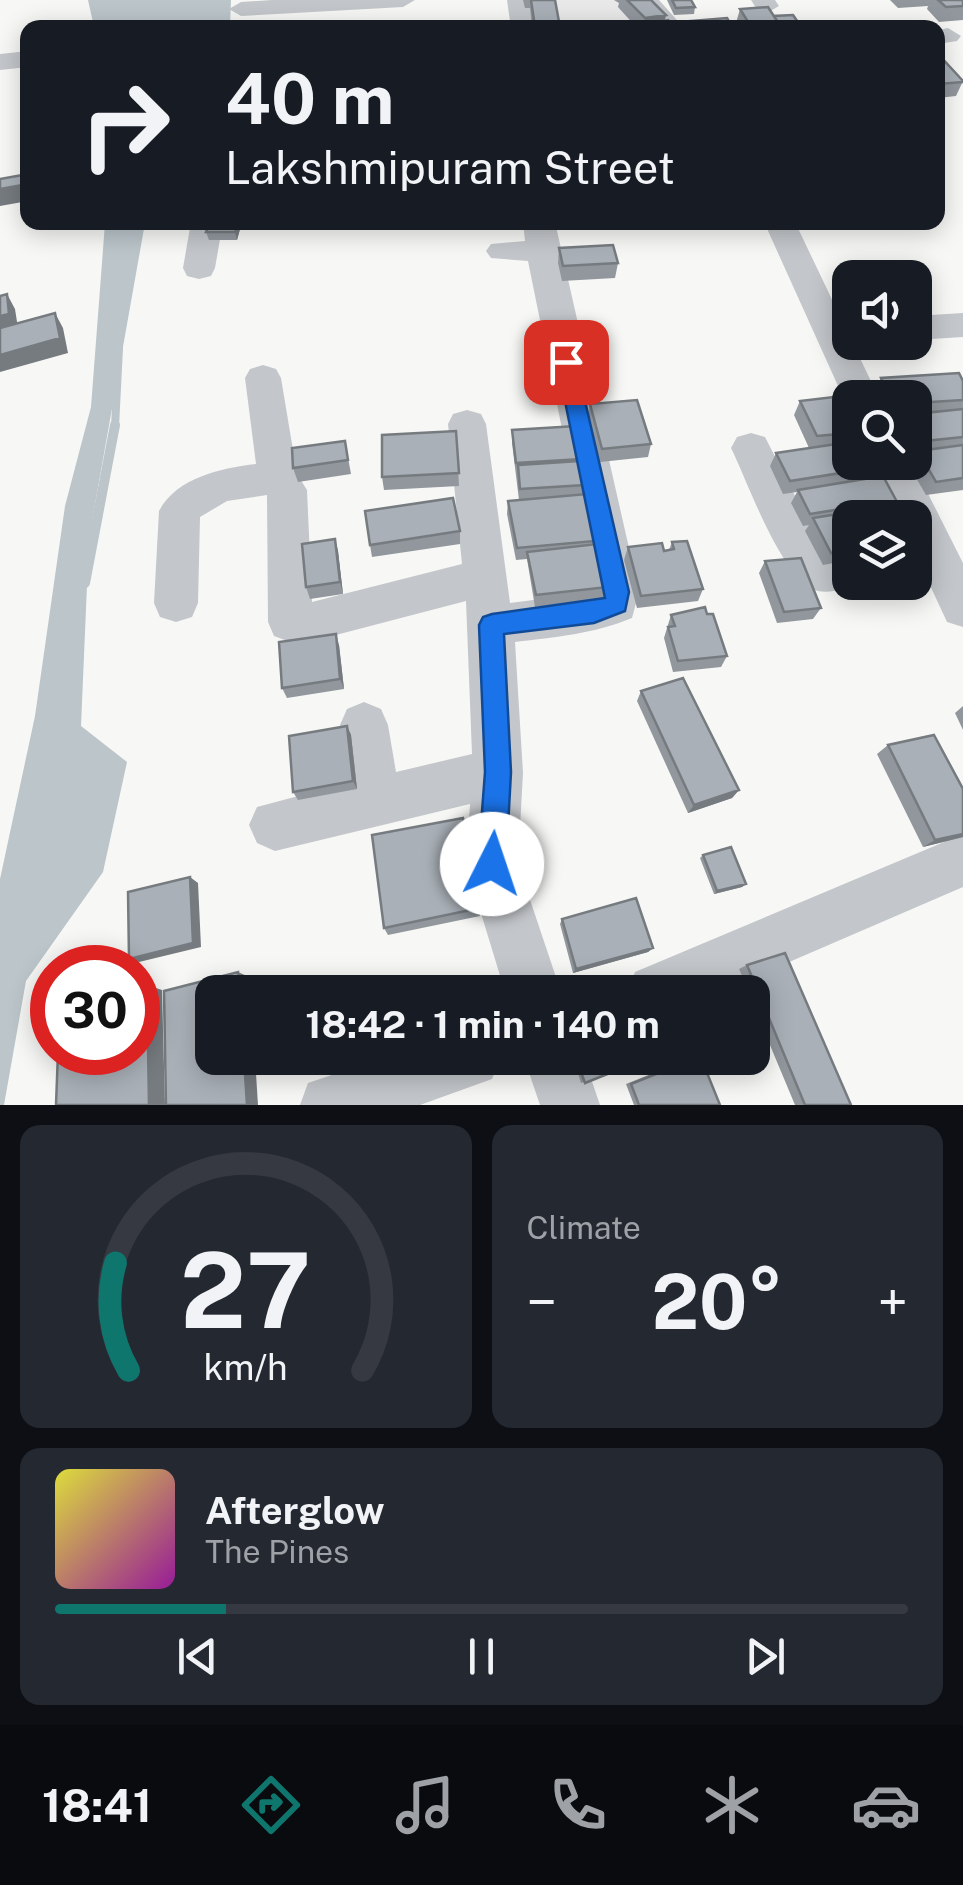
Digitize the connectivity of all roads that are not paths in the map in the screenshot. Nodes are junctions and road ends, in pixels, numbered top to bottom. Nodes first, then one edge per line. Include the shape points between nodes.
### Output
1 (403, 0) edge
2 (646, 0) edge
3 (240, 12) edge
4 (665, 20) edge
5 (206, 230) edge
6 (783, 230) edge
7 (541, 237) edge
8 (502, 251) dead end
9 (199, 268) dead end
10 (832, 318) edge
11 (963, 325) edge
12 (932, 327) edge
13 (263, 378) dead end
14 (467, 424) dead end
15 (751, 448) dead end
16 (278, 479) junction
17 (900, 480) edge
18 (832, 572) edge
19 (946, 577) edge
20 (486, 578) junction
21 (176, 603) dead end
22 (492, 625) junction
23 (364, 726) dead end
24 (498, 772) junction
25 (375, 802) junction
26 (274, 825) dead end
27 (963, 860) edge
28 (528, 975) edge
29 (696, 975) edge
30 (420, 1075) edge
31 (560, 1075) edge
32 (330, 1105) edge
33 (570, 1105) edge

1 - 3 street
2 - 4 street
5 - 9 street
6 - 10 street
7 - 8 street
7 - 22 street via 618,592 616,604 594,613
11 - 12 street
13 - 16 street
14 - 20 street
15 - 18 street via 812,566
16 - 20 street via 287,490 290,622
16 - 21 street via 261,478 189,501 178,521
17 - 19 street
20 - 22 street
22 - 24 street
23 - 25 street
24 - 25 street
24 - 28 street via 492,864
25 - 26 street
27 - 29 street
30 - 32 street
31 - 33 street

